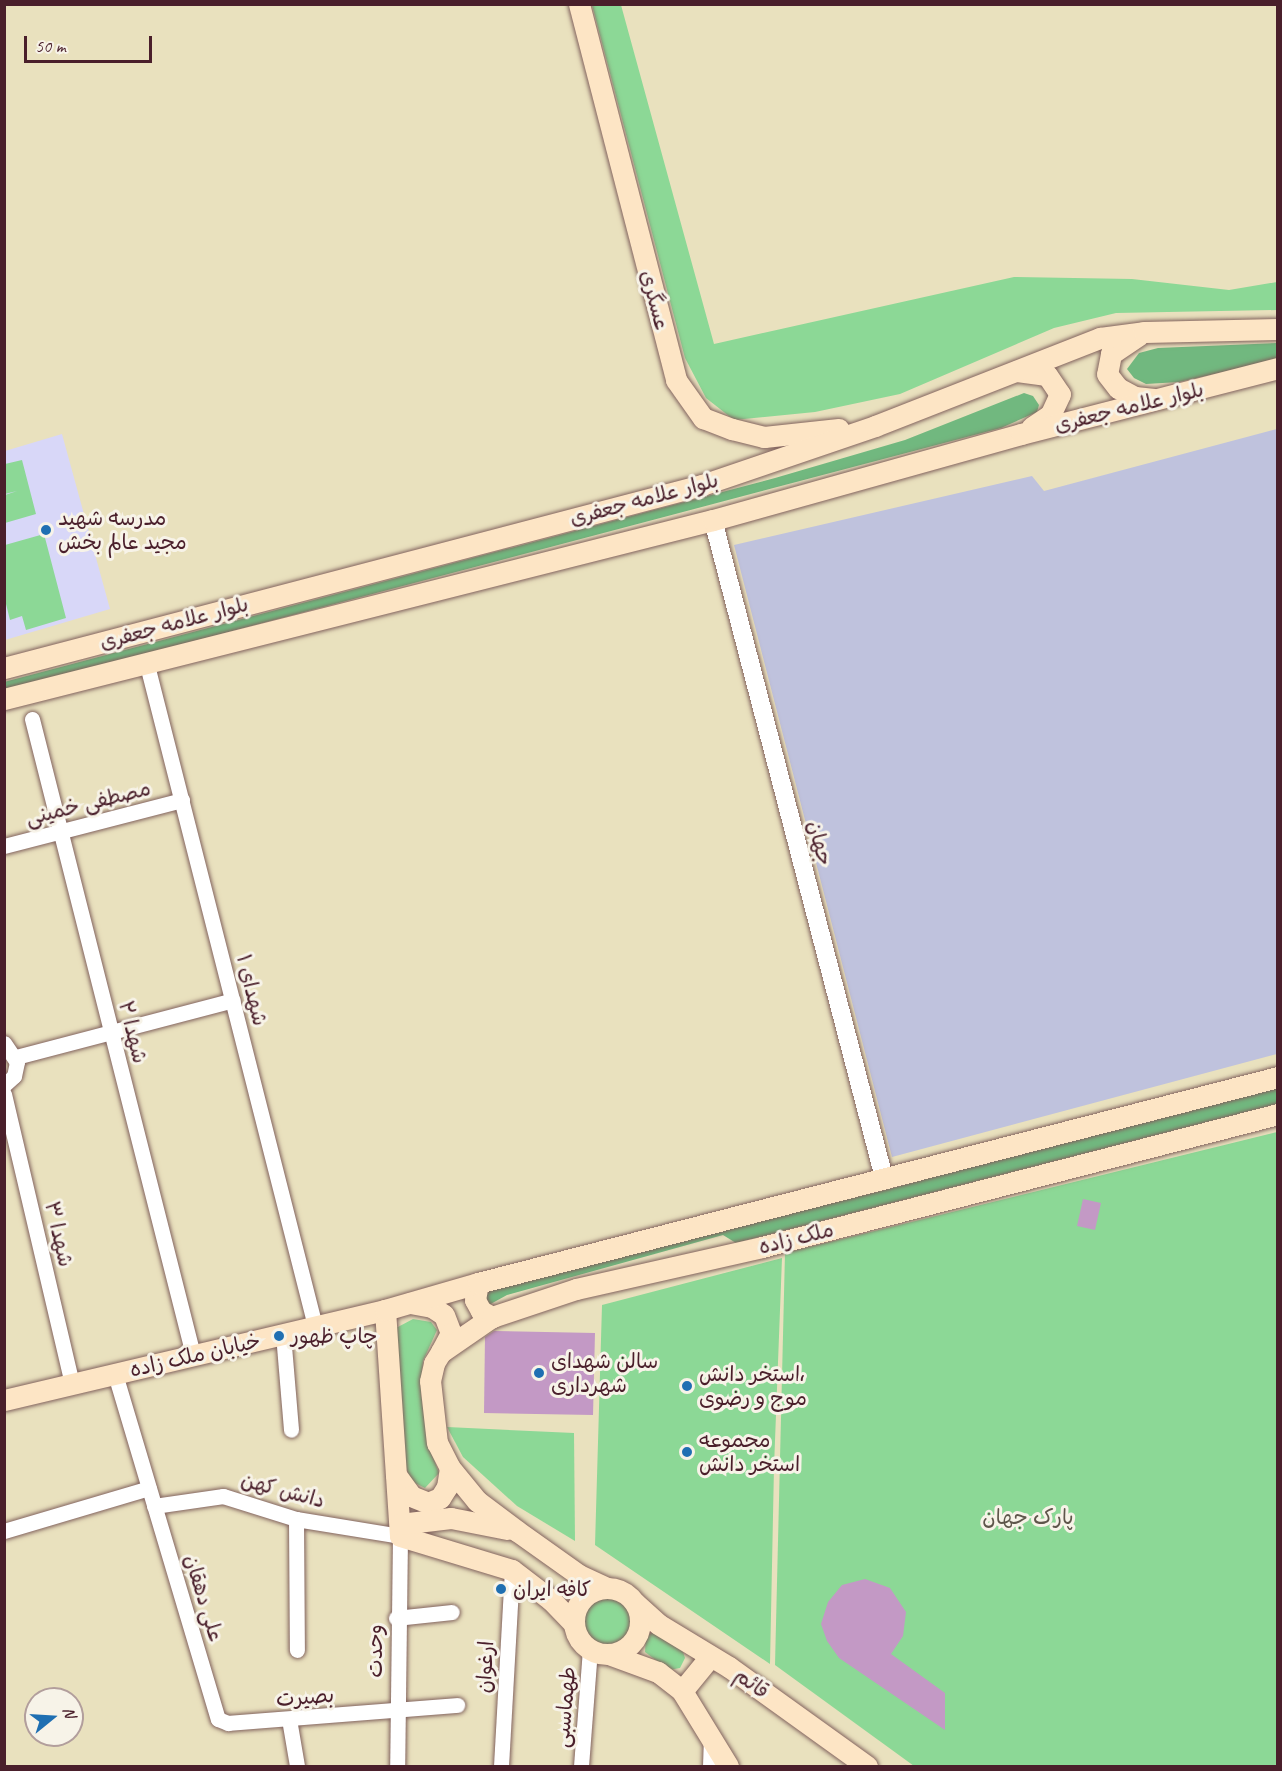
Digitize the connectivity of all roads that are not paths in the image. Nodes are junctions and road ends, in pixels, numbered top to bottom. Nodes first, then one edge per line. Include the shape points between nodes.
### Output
1 (579, 4) edge
2 (1278, 329) edge
3 (1144, 332) junction
4 (1278, 368) edge
5 (1010, 372) junction
6 (1159, 400) junction
7 (875, 426) junction
8 (1021, 434) junction
9 (713, 520) junction
10 (147, 665) junction
11 (4, 668) edge
12 (4, 699) edge
13 (32, 719) dead end
14 (182, 800) junction
15 (61, 832) junction
16 (4, 846) edge
17 (233, 1000) junction
18 (111, 1032) junction
19 (4, 1043) edge
20 (16, 1057) junction
21 (1278, 1077) edge
22 (4, 1085) edge
23 (4, 1094) edge
24 (1278, 1114) edge
25 (884, 1178) junction
26 (477, 1282) junction
27 (409, 1303) junction
28 (385, 1310) junction
29 (492, 1317) junction
30 (315, 1326) junction
31 (283, 1334) junction
32 (441, 1352) junction
33 (193, 1355) junction
34 (115, 1374) junction
35 (72, 1384) junction
36 (4, 1400) edge
37 (291, 1430) dead end
38 (450, 1468) junction
39 (396, 1475) junction
40 (149, 1488) junction
41 (154, 1506) junction
42 (296, 1519) junction
43 (400, 1530) junction
44 (4, 1531) edge
45 (517, 1531) junction
46 (512, 1570) junction
47 (607, 1588) junction
48 (635, 1603) junction
49 (452, 1612) dead end
50 (396, 1618) junction
51 (574, 1624) junction
52 (297, 1650) dead end
53 (600, 1652) junction
54 (709, 1658) junction
55 (682, 1691) junction
56 (457, 1706) dead end
57 (396, 1712) junction
58 (218, 1719) joint
59 (289, 1719) junction
60 (711, 1741) junction
61 (297, 1767) edge
62 (397, 1767) edge
63 (501, 1767) edge
64 (581, 1767) edge
65 (710, 1767) edge
66 (728, 1767) edge
67 (867, 1767) edge

1 - 7 main road, عسگری via 676,380 704,418 764,437
2 - 3 main road, بلوار علامه جعفری
3 - 5 main road, بلوار علامه جعفری via 1100,338
3 - 6 main road via 1111,354 1107,374 1119,388 1135,397
4 - 6 main road, بلوار علامه جعفری
5 - 7 main road, بلوار علامه جعفری
5 - 8 main road via 1028,370 1047,375 1060,394 1050,415
6 - 8 main road, بلوار علامه جعفری
7 - 11 main road, بلوار علامه جعفری via 702,485
8 - 9 main road, بلوار علامه جعفری
9 - 10 main road, بلوار علامه جعفری
9 - 25 street, جهان
10 - 12 main road, بلوار علامه جعفری
10 - 14 street, شهدای ۱
13 - 15 street, شهدا ۲
14 - 15 street, مصطفی خمینی
14 - 17 street, شهدای ۱
15 - 16 street, مصطفی خمینی
15 - 18 street, شهدا ۲
17 - 18 street
17 - 30 street, شهدای ۱
18 - 20 street
18 - 33 street, شهدا ۲
19 - 20 street
20 - 22 street via 14,1076
21 - 25 main road, ملک زاده
23 - 35 street, شهدا ۳
24 - 29 main road, ملک زاده via 762,1247 587,1287
25 - 26 main road, ملک زاده
26 - 27 main road, ملک زاده
26 - 29 main road via 475,1300 481,1311
27 - 28 main road, ملک زاده
27 - 32 main road via 432,1307 444,1315 451,1333
28 - 30 main road, خیابان ملک زاده
28 - 39 main road
29 - 32 main road, ملک زاده
30 - 31 main road, خیابان ملک زاده
31 - 33 main road, خیابان ملک زاده
31 - 37 street
32 - 38 main road via 430,1381 437,1443
33 - 34 main road, خیابان ملک زاده
34 - 35 main road, خیابان ملک زاده
34 - 40 street, علی دهقان
35 - 36 main road, خیابان ملک زاده
38 - 39 main road via 447,1487 440,1498 428,1503 411,1496
38 - 45 main road via 477,1501
39 - 43 main road
40 - 41 street, علی دهقان
40 - 44 street
41 - 42 street, دانش کهن via 223,1496
41 - 58 street, علی دهقان
42 - 43 street, دانش کهن
42 - 52 street
43 - 45 main road via 451,1518
43 - 46 main road
43 - 50 street, وحدت
45 - 47 main road via 579,1575
46 - 51 main road
46 - 63 street, ارغوان
47 - 48 main road via 627,1595
47 - 51 main road via 586,1595 579,1603
48 - 53 main road via 640,1625 637,1636 621,1652
48 - 54 main road, قائم via 658,1624
49 - 50 street
50 - 57 street, وحدت
51 - 53 main road via 582,1643
53 - 55 main road via 658,1672
53 - 64 street, طهماسبی
54 - 55 main road
54 - 67 main road, قائم via 729,1667
55 - 60 main road via 696,1708
56 - 57 street, بصیرت
57 - 59 street, بصیرت
57 - 62 street, وحدت
58 - 59 street, بصیرت via 228,1723
59 - 61 street
60 - 65 street
60 - 66 main road

